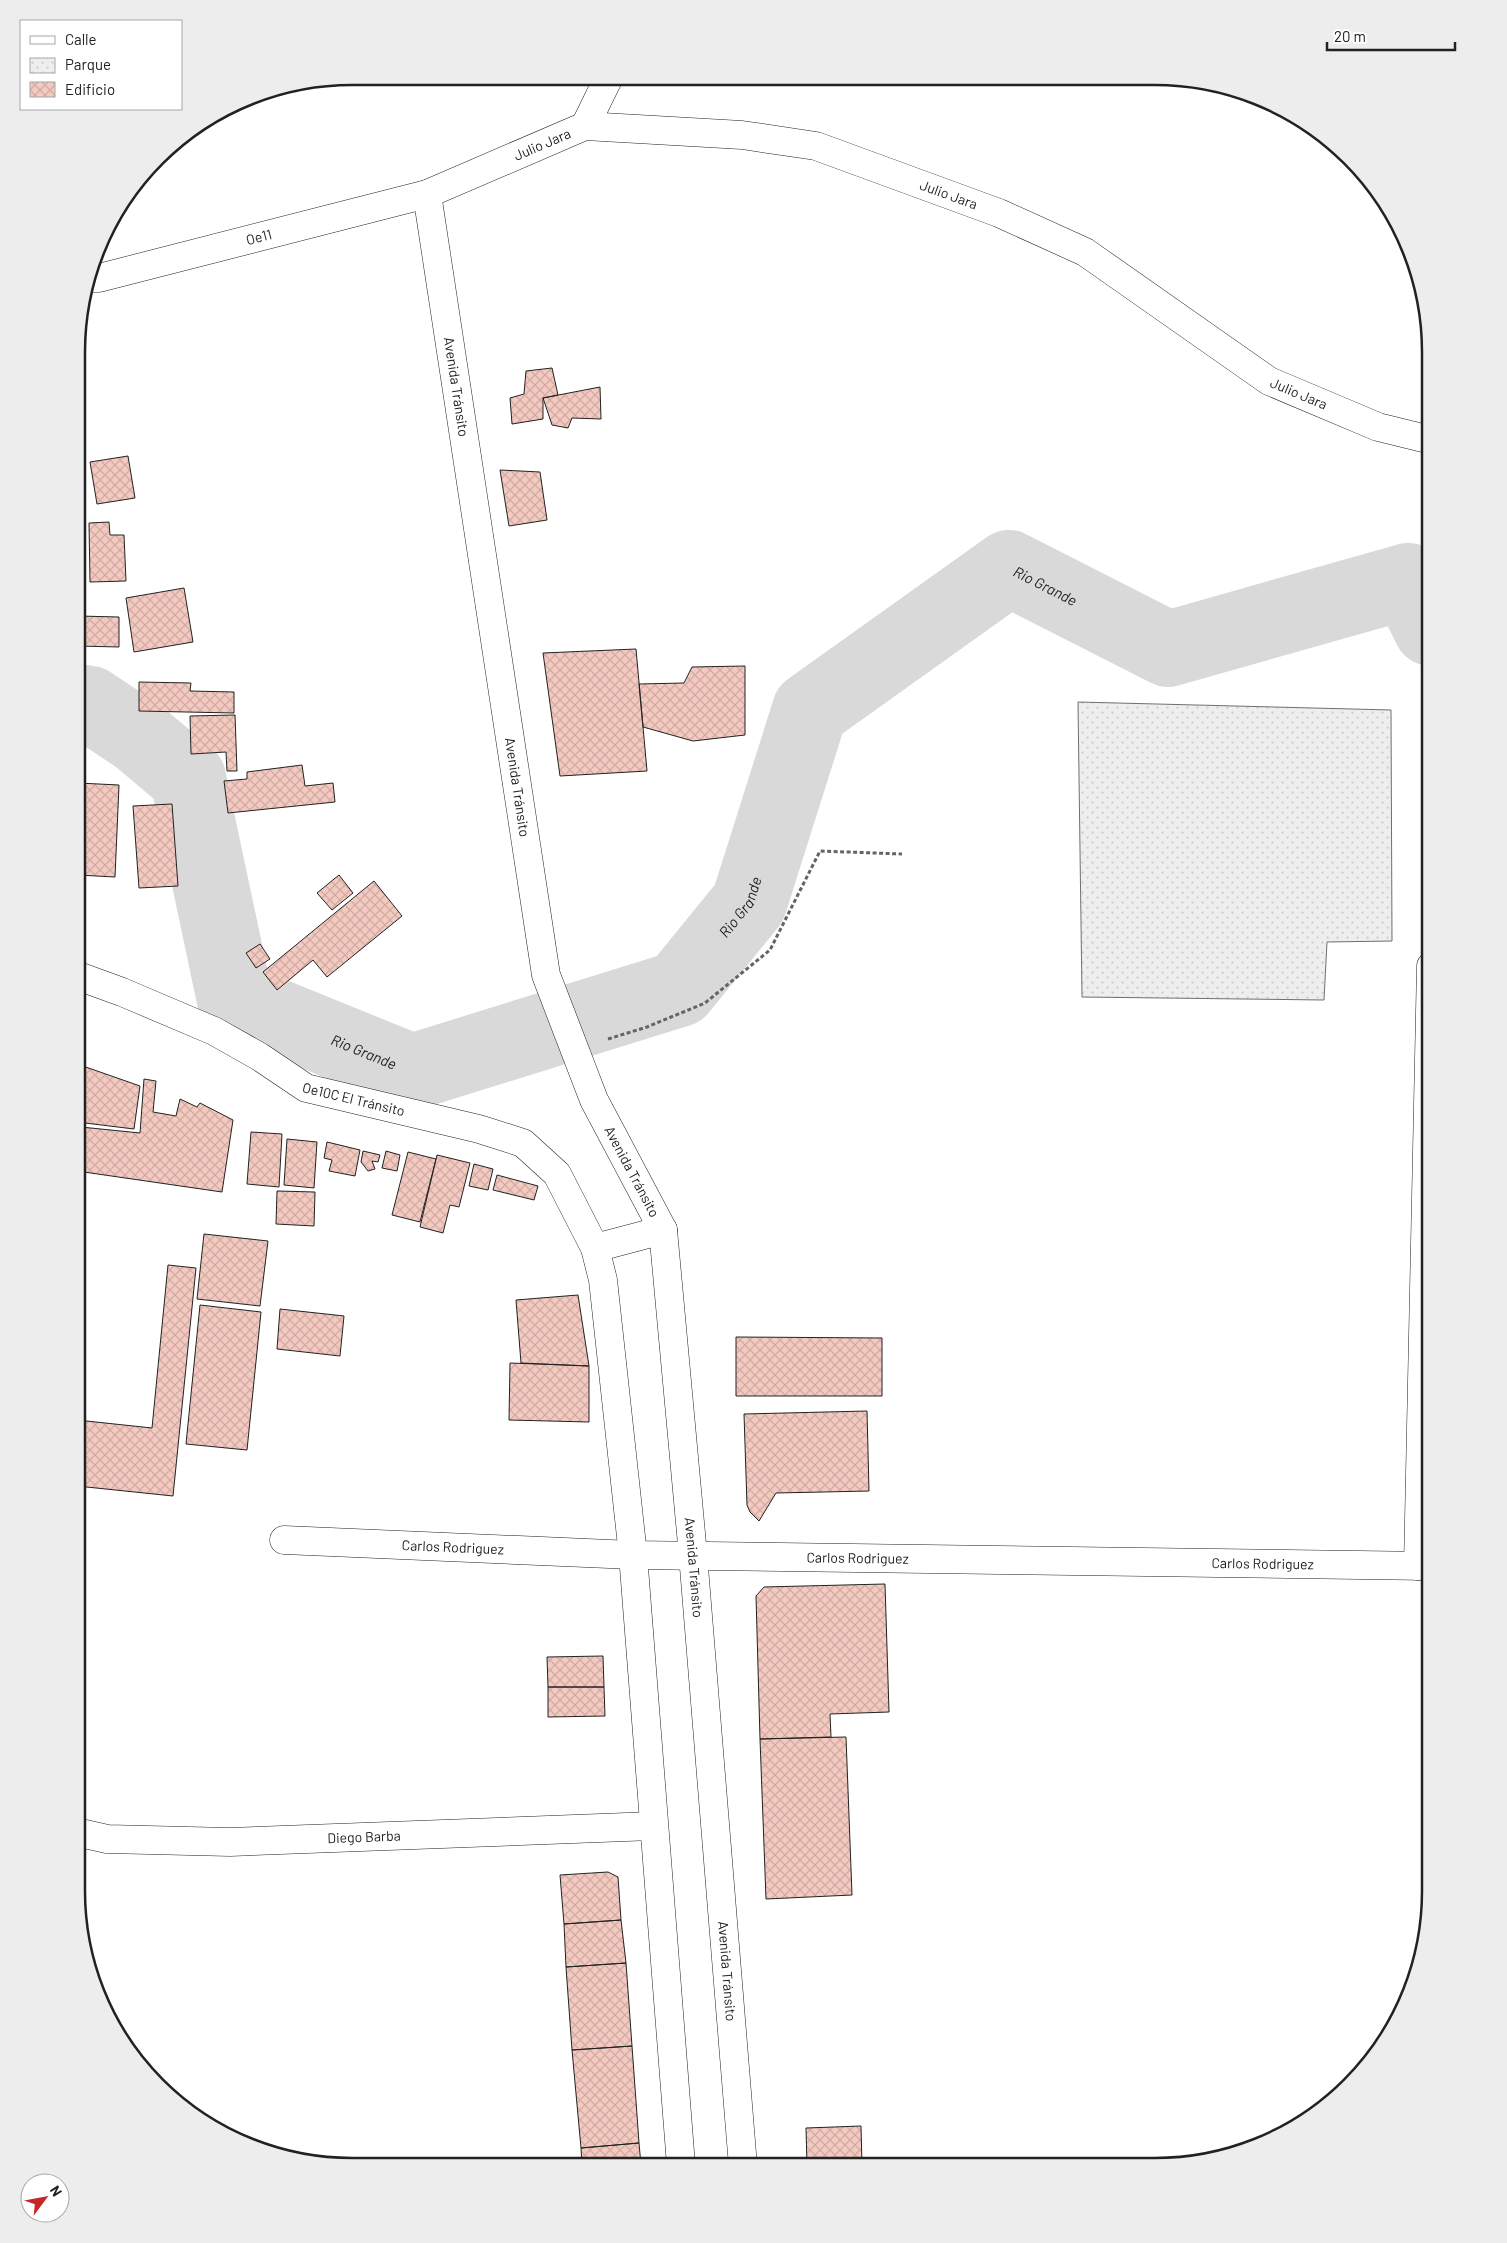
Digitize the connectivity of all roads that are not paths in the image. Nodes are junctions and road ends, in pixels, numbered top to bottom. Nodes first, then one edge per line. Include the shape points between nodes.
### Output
1 (605, 85) edge
2 (585, 126) junction
3 (427, 194) junction
4 (96, 277) edge
5 (1422, 438) edge
6 (85, 979) edge
7 (663, 1230) junction
8 (595, 1248) junction
9 (284, 1540) dead end
10 (633, 1555) junction
11 (693, 1555) junction
12 (1422, 1566) edge
13 (653, 1826) junction
14 (85, 1834) edge
15 (680, 2158) edge
16 (743, 2158) edge

1 - 2 street
2 - 3 street, Julio Jara
2 - 5 street, Julio Jara via 742,135 816,146 999,212 1085,252 1269,381 1378,426
3 - 4 street, Oe11
3 - 7 street, Avenida Tránsito via 546,975 594,1100
6 - 8 street, Oe10C El Tránsito via 214,1031 306,1088 523,1143 557,1174
7 - 8 street
7 - 11 street, Avenida Tránsito
8 - 10 street via 603,1280
9 - 10 street, Carlos Rodriguez
10 - 11 street, Carlos Rodriguez
10 - 13 street
11 - 12 street, Carlos Rodriguez
11 - 16 street, Avenida Tránsito
13 - 14 street, Diego Barba via 230,1842 107,1839
13 - 15 street

